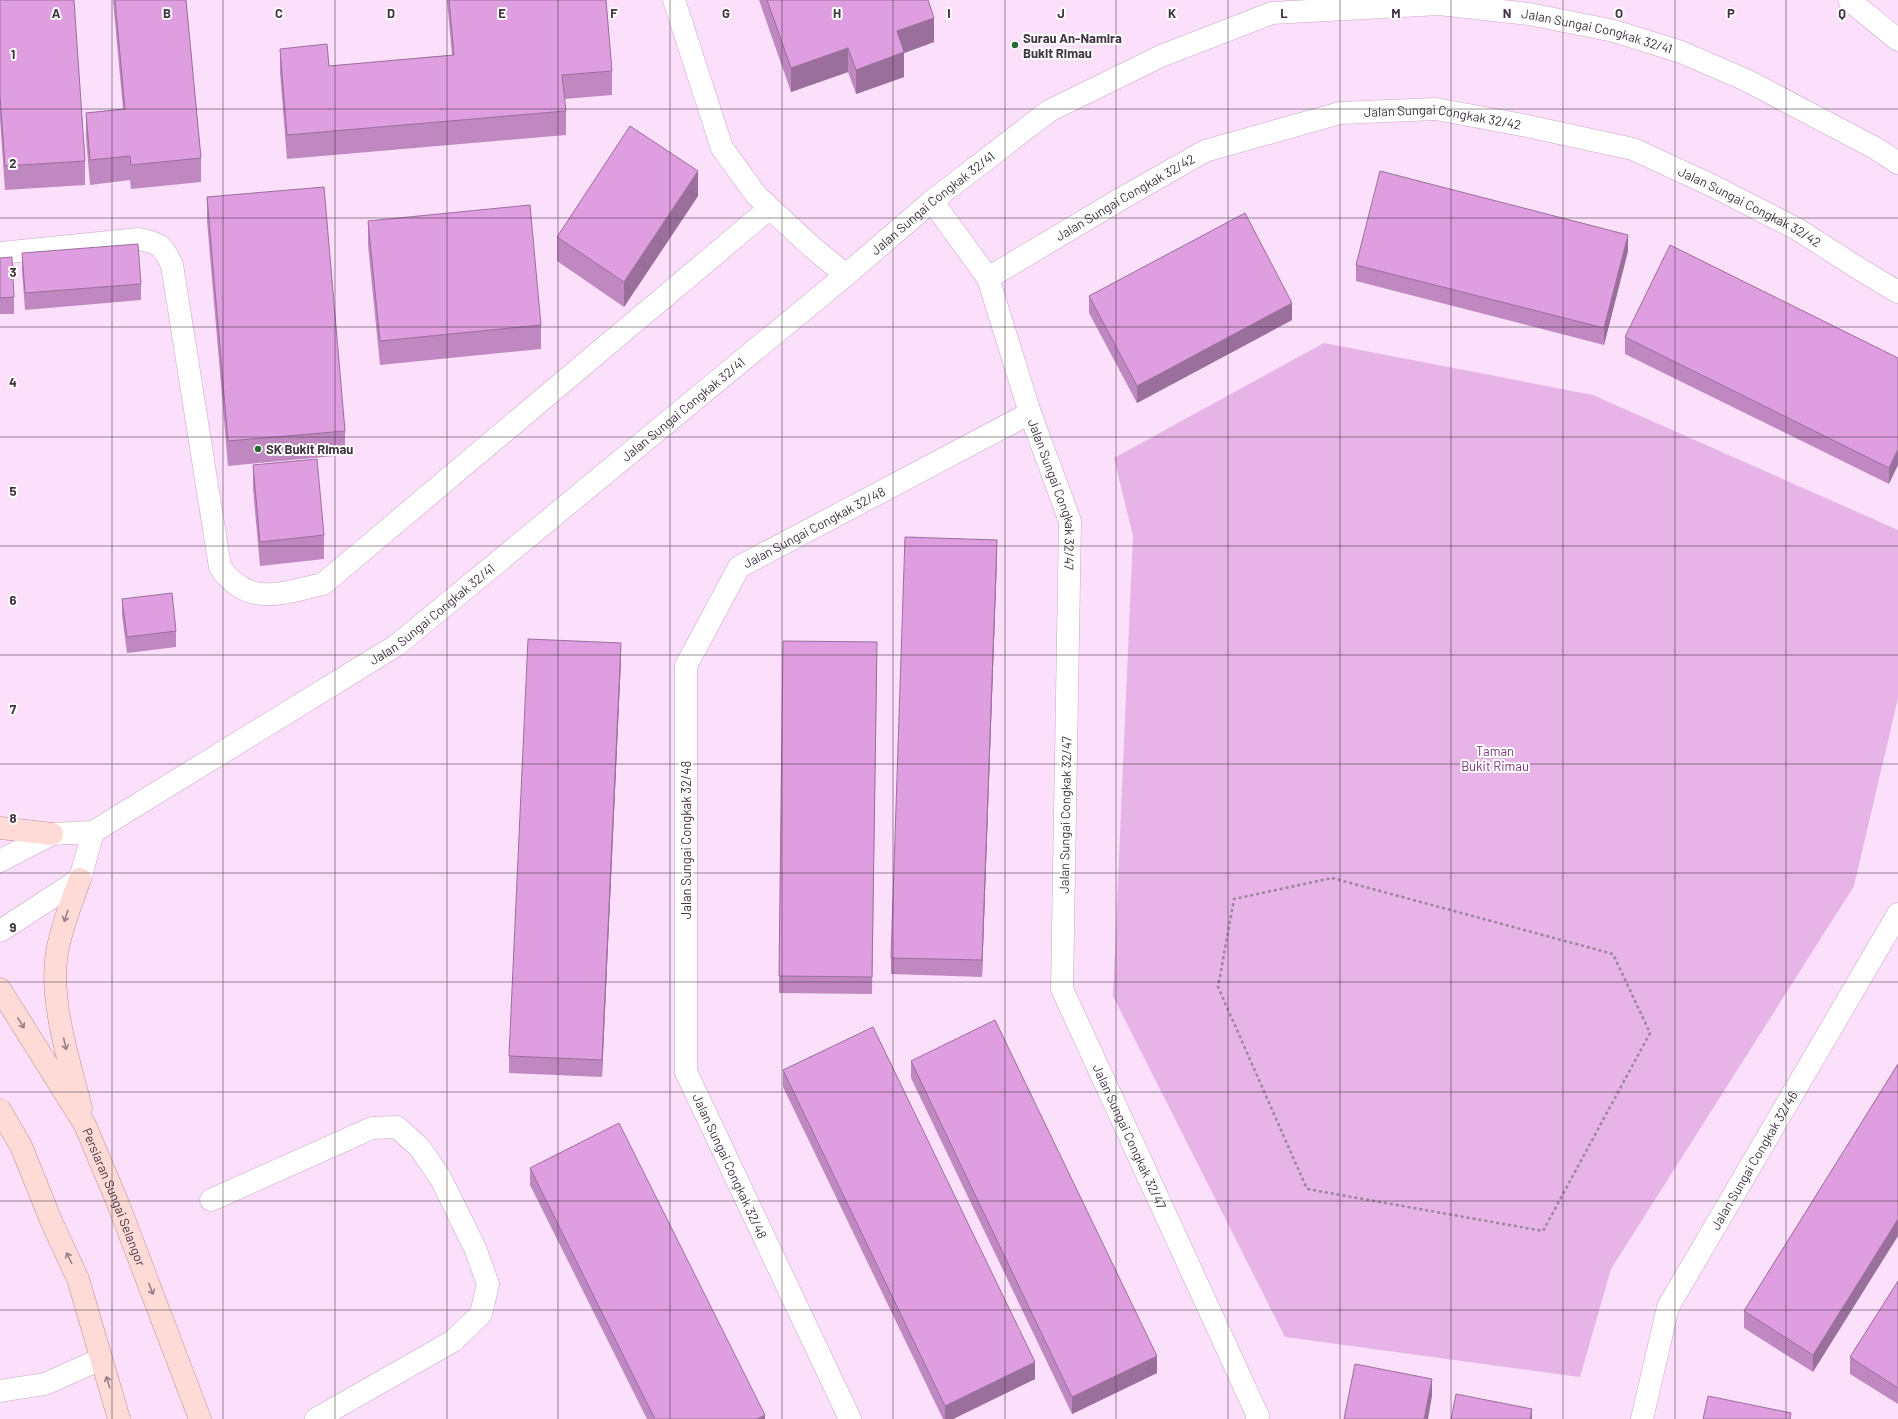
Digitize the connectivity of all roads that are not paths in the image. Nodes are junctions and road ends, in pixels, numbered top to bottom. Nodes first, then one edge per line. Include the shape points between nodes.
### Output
1 (674, 0) edge
2 (1848, 0) edge
3 (1270, 6) edge
4 (1898, 40) edge
5 (1898, 163) edge
6 (932, 201) junction
7 (770, 208) junction
8 (0, 253) edge
9 (846, 275) junction
10 (988, 278) junction
11 (1898, 292) edge
12 (1030, 413) junction
13 (0, 828) edge
14 (93, 832) junction
15 (52, 834) junction
16 (0, 861) edge
17 (80, 879) junction
18 (1898, 914) edge
19 (0, 931) edge
20 (0, 990) edge
21 (0, 1110) edge
22 (85, 1125) junction
23 (0, 1129) edge
24 (22, 1146) junction
25 (211, 1200) dead end
26 (101, 1359) junction
27 (0, 1391) edge
28 (119, 1419) edge
29 (200, 1419) edge
30 (316, 1419) edge
31 (850, 1419) edge
32 (1257, 1419) edge
33 (1642, 1419) edge

1 - 7 street via 722,148
2 - 4 street
3 - 5 street, Jalan Sungai Congkak 32/41 via 1439,4 1530,14 1614,31 1681,52 1746,80 1875,148
3 - 6 street, Jalan Sungai Congkak 32/41 via 1049,111
6 - 9 street, Jalan Sungai Congkak 32/41
6 - 10 street, Jalan Sungai Congkak 32/47
7 - 8 street via 323,584 276,594 250,593 230,581 220,567 172,266 166,252 155,242 139,240
7 - 9 street
9 - 14 street, Jalan Sungai Congkak 32/41 via 397,645
10 - 11 street, Jalan Sungai Congkak 32/42 via 1206,151 1340,113 1436,109 1632,149 1797,229
10 - 12 street, Jalan Sungai Congkak 32/47
12 - 31 street, Jalan Sungai Congkak 32/48 via 739,567 686,666 686,1072
12 - 32 street, Jalan Sungai Congkak 32/47 via 1070,521 1062,988 1258,1416
13 - 15 main road
14 - 15 street
14 - 17 street
15 - 16 street
17 - 19 street
17 -> 22 main road via 60,939 56,982 61,1026
18 - 33 street, Jalan Sungai Congkak 32/46 via 1668,1307
20 -> 22 main road, Persiaran Sungai Selangor
21 - 24 main road
22 -> 29 main road, Persiaran Sungai Selangor via 117,1201
23 - 24 main road
26 -> 24 main road via 78,1279 52,1223
25 - 30 street via 372,1128 397,1127 420,1148 441,1179 475,1248 488,1284 481,1314 453,1341
26 - 27 street via 45,1384
28 -> 26 main road

